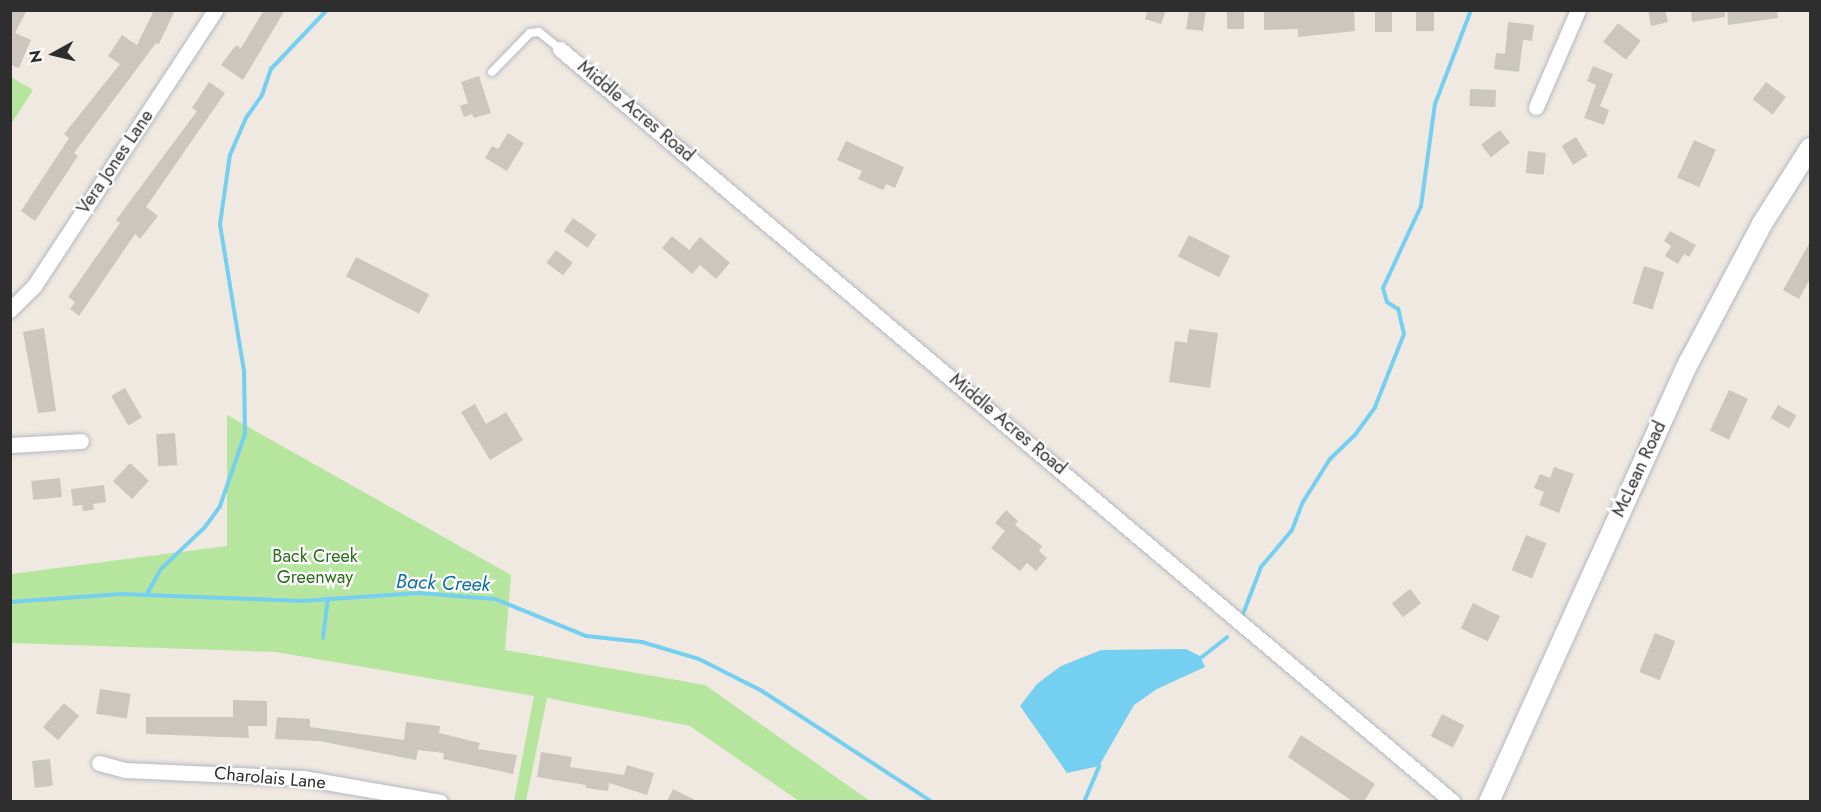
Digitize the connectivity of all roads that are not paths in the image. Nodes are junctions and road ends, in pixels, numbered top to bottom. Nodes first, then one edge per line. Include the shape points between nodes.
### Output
1 (215, 10) edge
2 (1574, 12) edge
3 (560, 49) joint
4 (492, 72) dead end
5 (1536, 107) dead end
6 (1810, 148) edge
7 (10, 310) edge
8 (81, 441) dead end
9 (10, 445) edge
10 (99, 763) dead end
11 (440, 801) edge
12 (1453, 801) edge
13 (1489, 801) edge

1 - 7 street, Vera Jones Lane via 34,285
2 - 5 street
3 - 4 lane via 539,32 531,33
3 - 12 street, Middle Acres Road
6 - 13 street, McLean Road via 1762,224 1689,362
8 - 9 street
10 - 11 street, Charolais Lane via 125,770 303,778

